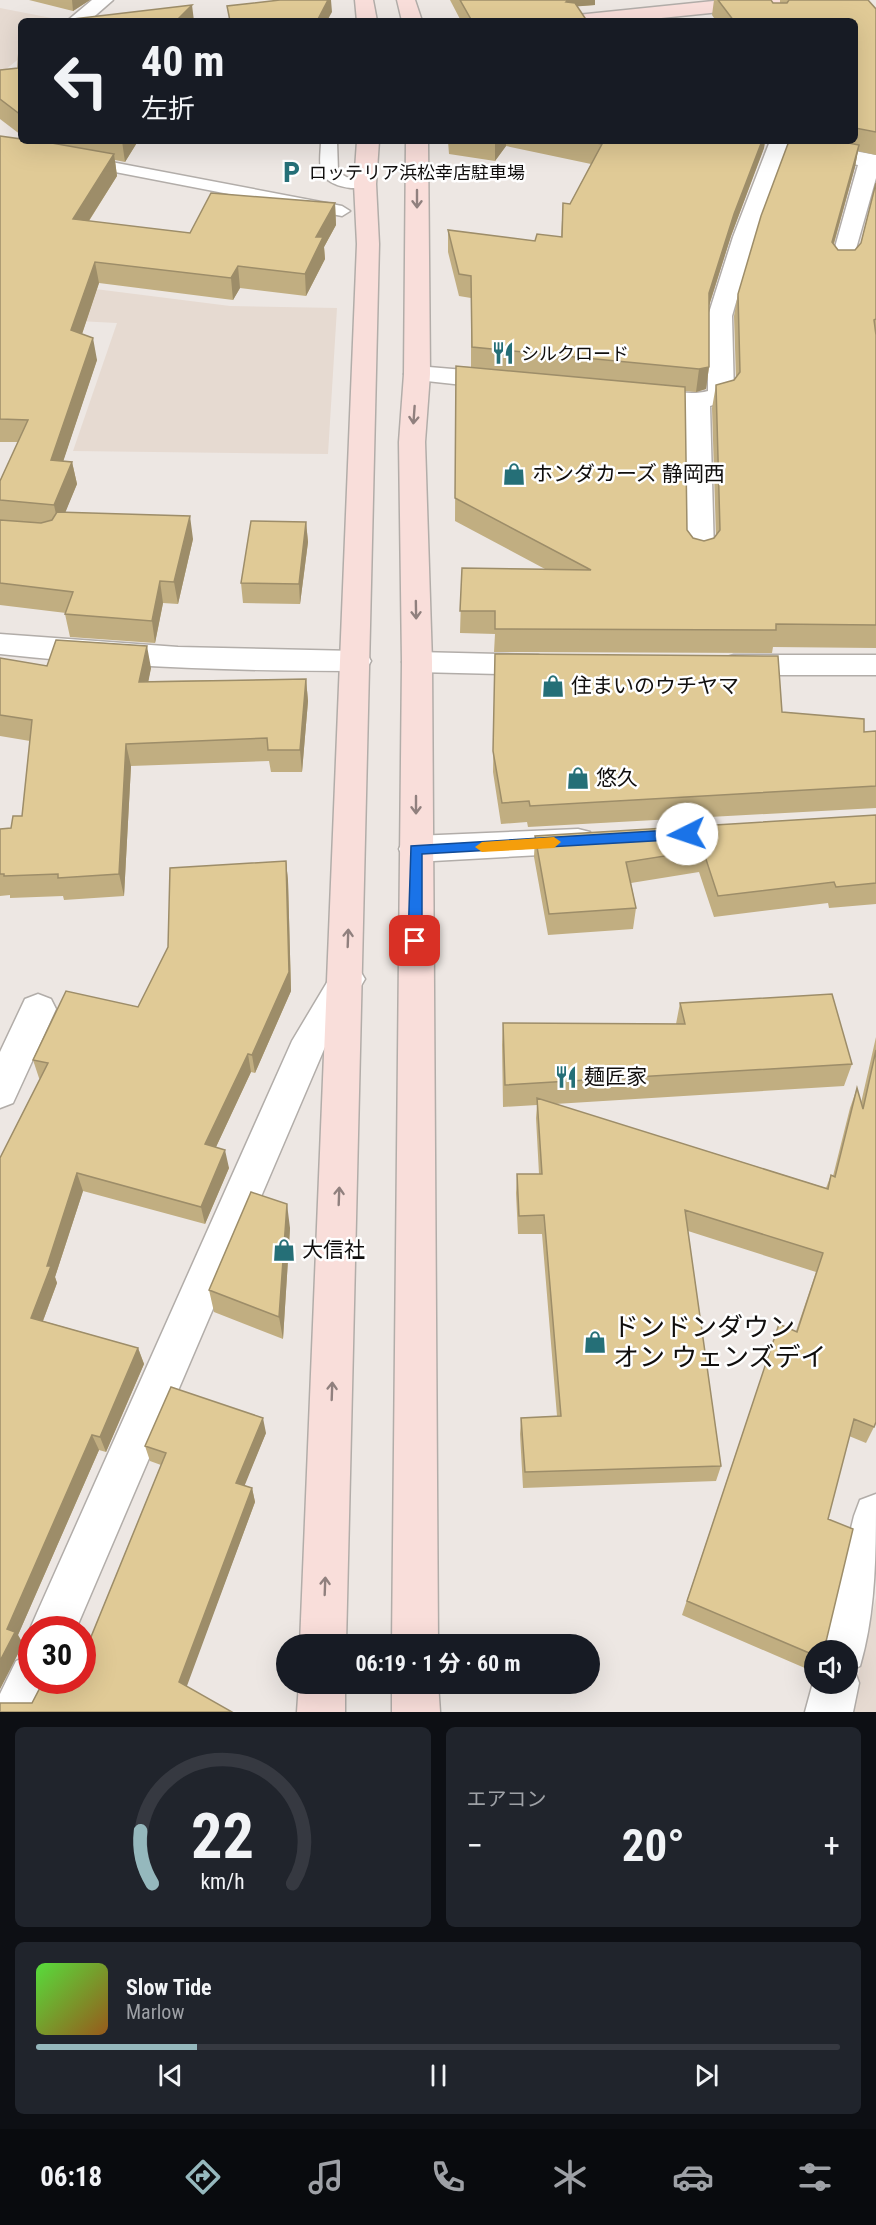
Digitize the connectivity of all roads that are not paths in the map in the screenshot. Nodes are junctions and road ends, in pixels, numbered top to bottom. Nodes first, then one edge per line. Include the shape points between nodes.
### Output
1 (104, 0) edge
2 (364, 0) edge
3 (406, 0) edge
4 (771, 4) edge
5 (81, 18) edge
6 (367, 18) edge
7 (411, 18) edge
8 (611, 18) edge
9 (329, 144) edge
10 (368, 144) edge
11 (417, 144) edge
12 (775, 144) edge
13 (786, 144) edge
14 (68, 159) edge
15 (873, 161) edge
16 (366, 184) junction
17 (342, 211) dead end
18 (842, 265) edge
19 (417, 374) junction
20 (525, 384) edge
21 (617, 393) edge
22 (697, 402) junction
23 (700, 553) edge
24 (0, 645) edge
25 (356, 661) junction
26 (417, 662) junction
27 (564, 665) edge
28 (702, 665) edge
29 (876, 665) edge
30 (604, 839) edge
31 (416, 849) junction
32 (346, 979) junction
33 (38, 1009) dead end
34 (0, 1092) edge
35 (876, 1516) edge
36 (58, 1616) edge
37 (323, 1634) edge
38 (415, 1634) edge
39 (846, 1640) edge
40 (24, 1694) edge
41 (322, 1694) edge
42 (415, 1694) edge
43 (834, 1694) edge
44 (16, 1712) edge
45 (321, 1712) edge
46 (416, 1712) edge
47 (830, 1712) edge

1 - 5 street
2 - 6 street
3 - 7 street
4 - 8 street
9 - 16 lane via 331,175 344,182
10 - 16 street
11 -> 19 street
12 - 22 street via 720,316 721,395
13 - 15 street
14 - 17 lane
15 - 18 street
16 - 25 street via 368,244
19 - 20 street
19 -> 26 street via 412,442
21 - 22 street
22 - 23 street
24 - 25 street via 186,659
32 -> 25 street
26 - 27 street
26 -> 31 street
28 - 29 street
30 - 31 street
31 - 38 street
32 - 36 street via 310,1041
37 -> 32 street
33 - 34 street
35 - 39 street
40 - 44 street
41 - 45 street
42 - 46 street
43 - 47 street

